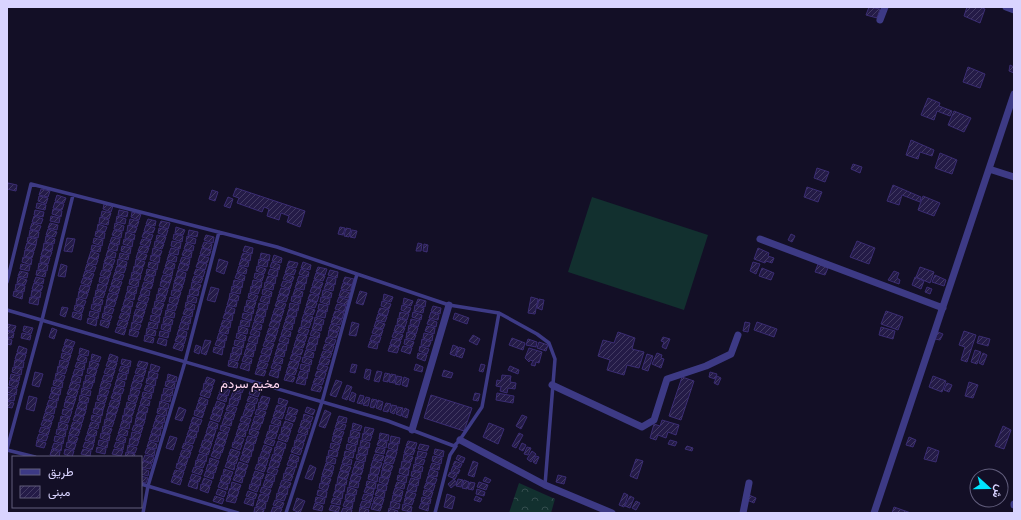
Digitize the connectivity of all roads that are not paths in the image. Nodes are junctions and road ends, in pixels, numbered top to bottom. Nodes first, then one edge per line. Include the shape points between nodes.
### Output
1 (884, 7) edge
2 (1006, 7) edge
3 (1014, 10) edge
4 (880, 20) dead end
5 (1014, 94) edge
6 (989, 169) junction
7 (1014, 177) edge
8 (73, 195) junction
9 (220, 232) junction
10 (760, 239) dead end
11 (357, 274) junction
12 (7, 282) edge
13 (449, 305) junction
14 (942, 308) junction
15 (7, 310) edge
16 (499, 314) junction
17 (42, 320) junction
18 (738, 334) dead end
19 (185, 362) junction
20 (552, 385) junction
21 (322, 402) junction
22 (412, 430) junction
23 (460, 440) junction
24 (7, 450) edge
25 (31, 456) edge
26 (749, 483) dead end
27 (142, 484) edge
28 (545, 485) junction
29 (148, 486) junction
30 (143, 513) edge
31 (238, 513) edge
32 (286, 513) edge
33 (435, 513) edge
34 (612, 513) edge
35 (743, 513) edge
36 (874, 513) edge

1 - 4 street
2 - 3 street
5 - 6 street
6 - 7 street
6 - 14 street
8 - 9 lane
8 - 12 lane via 31,184
8 - 17 lane
9 - 11 lane via 277,247
9 - 19 lane
10 - 14 street
11 - 13 lane
11 - 21 lane
13 - 16 lane
13 - 22 street
14 - 36 street
15 - 17 lane
16 - 20 lane via 549,343 555,359
16 - 23 lane via 482,407
17 - 19 lane
17 - 24 lane
18 - 20 street via 731,354 706,366 667,379 654,420 642,427
19 - 21 lane
19 - 29 lane
20 - 28 lane
21 - 22 lane
21 - 32 lane
22 - 23 lane via 454,446
23 - 28 street
23 - 33 lane via 450,455
24 - 25 lane
26 - 35 street
27 - 29 lane
28 - 34 street
29 - 30 lane
29 - 31 lane

